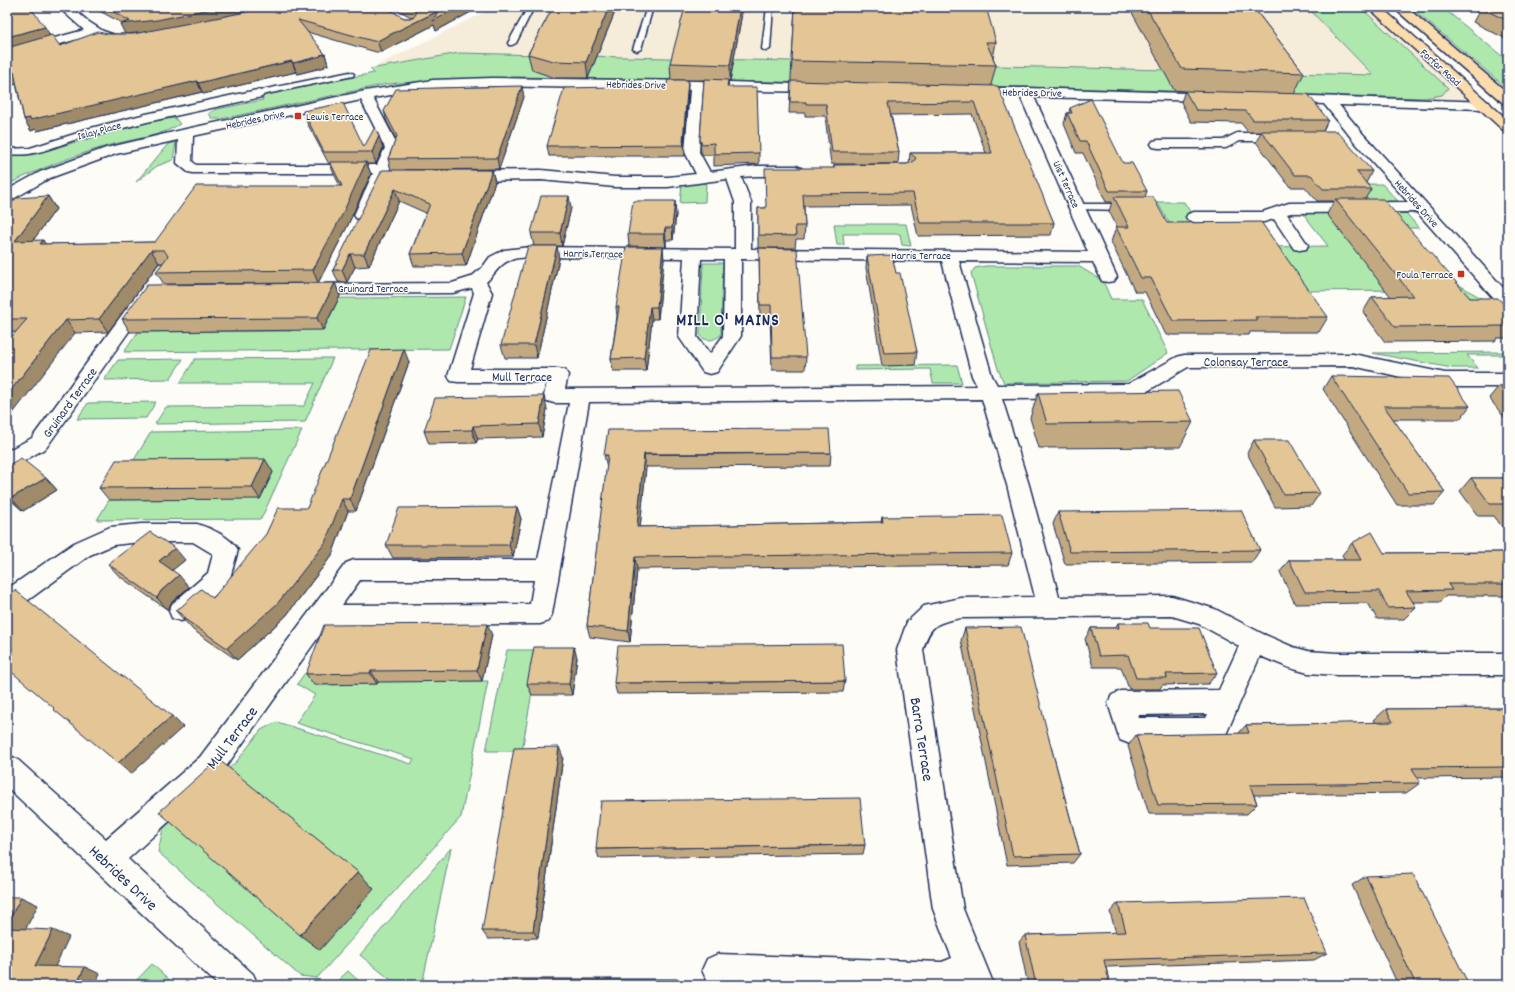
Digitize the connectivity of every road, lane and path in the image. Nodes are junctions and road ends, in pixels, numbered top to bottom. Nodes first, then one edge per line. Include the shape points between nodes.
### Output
1 (64, 7) edge
2 (531, 7) edge
3 (650, 7) edge
4 (770, 7) edge
5 (1374, 7) edge
6 (1399, 7) edge
7 (93, 31) junction
8 (135, 39) edge
9 (512, 43) dead end
10 (637, 48) dead end
11 (766, 49) dead end
12 (7, 55) edge
13 (350, 74) dead end
14 (698, 85) junction
15 (837, 88) edge
16 (954, 90) edge
17 (1025, 92) junction
18 (257, 94) joint
19 (365, 95) junction
20 (1228, 98) edge
21 (1267, 99) edge
22 (1328, 100) junction
23 (1508, 100) edge
24 (1484, 104) junction
25 (192, 109) junction
26 (1508, 128) edge
27 (192, 132) junction
28 (84, 134) joint
29 (1305, 137) edge
30 (1158, 144) dead end
31 (7, 152) edge
32 (813, 171) edge
33 (732, 173) junction
34 (384, 174) junction
35 (448, 176) edge
36 (705, 177) junction
37 (7, 196) edge
38 (1077, 207) junction
39 (1133, 207) edge
40 (1421, 207) junction
41 (1277, 212) junction
42 (1194, 217) dead end
43 (356, 228) edge
44 (1300, 245) dead end
45 (693, 253) junction
46 (738, 254) junction
47 (949, 256) junction
48 (1099, 257) junction
49 (165, 268) edge
50 (1108, 277) dead end
51 (477, 281) junction
52 (287, 289) edge
53 (149, 291) junction
54 (172, 291) edge
55 (1508, 304) edge
56 (710, 368) junction
57 (1508, 380) edge
58 (990, 392) junction
59 (710, 395) junction
60 (580, 396) junction
61 (7, 461) edge
62 (548, 570) junction
63 (7, 602) edge
64 (1050, 607) junction
65 (181, 611) edge
66 (321, 615) junction
67 (1254, 642) junction
68 (1508, 664) edge
69 (1225, 702) dead end
70 (7, 768) edge
71 (106, 859) junction
72 (718, 970) dead end
73 (974, 976) edge
74 (242, 985) edge

1 - 7 street
2 - 9 lane
3 - 10 lane
4 - 11 lane
5 - 24 highway, Forfar Road
6 - 23 highway, Forfar Road
7 - 8 street via 103,37
7 - 12 street
13 - 18 lane, Islay Place via 266,90
14 - 15 street, Hebrides Drive
14 - 19 street, Hebrides Drive via 492,82 433,84
14 - 36 street via 692,152
16 - 17 street, Hebrides Drive
17 - 20 street, Hebrides Drive
17 - 38 street, Uist Terrace
18 - 25 street, Islay Place
19 - 27 street, Hebrides Drive
19 - 34 street via 392,148
21 - 22 street
22 - 24 street
22 - 40 street, Hebrides Drive via 1350,137
24 - 26 highway, Forfar Road
25 - 27 street
25 - 28 street, Islay Place
27 - 34 street via 184,163 193,169
27 - 37 street, Hebrides Drive via 111,151 45,175
28 - 31 lane, Islay Place via 30,151
29 - 30 street via 1237,137 1226,144
32 - 33 street
33 - 36 street
33 - 46 street via 743,202
34 - 43 street
35 - 36 street via 541,175 615,182 668,182
38 - 39 lane
38 - 48 street, Uist Terrace
40 - 41 street via 1289,208
40 - 55 street, Hebrides Drive
41 - 42 street via 1264,217
41 - 44 street
45 - 46 street, Harris Terrace
45 - 51 street, Harris Terrace via 510,254 496,261
45 - 56 street via 688,337
46 - 47 street, Harris Terrace
46 - 56 street via 732,336
47 - 48 street, Harris Terrace
47 - 58 street via 982,376
48 - 50 street, Uist Terrace
49 - 53 street, Gruinard Terrace
51 - 52 street, Gruinard Terrace via 453,288 329,282
51 - 60 street, Mull Terrace via 483,293 458,376 558,375 554,396
53 - 54 street
53 - 61 street, Gruinard Terrace via 39,443
56 - 59 street
57 - 58 street, Colonsay Terrace via 1445,380 1354,360 1184,361 1132,391
58 - 59 street, Colonsay Terrace
58 - 64 street
59 - 60 street, Colonsay Terrace
60 - 62 street
62 - 66 street, Mull Terrace via 354,570
62 - 66 street via 540,614
63 - 65 street via 82,549 110,536 197,533 226,550 218,578
64 - 67 street, Barra Terrace via 1172,606 1206,616
64 - 73 street, Barra Terrace via 961,608 933,613 916,629 910,650 948,909
66 - 71 street, Mull Terrace via 210,766
67 - 68 street, Barra Terrace via 1308,662
67 - 69 street
70 - 71 street, Hebrides Drive
71 - 74 street, Hebrides Drive
72 - 73 street via 942,978

